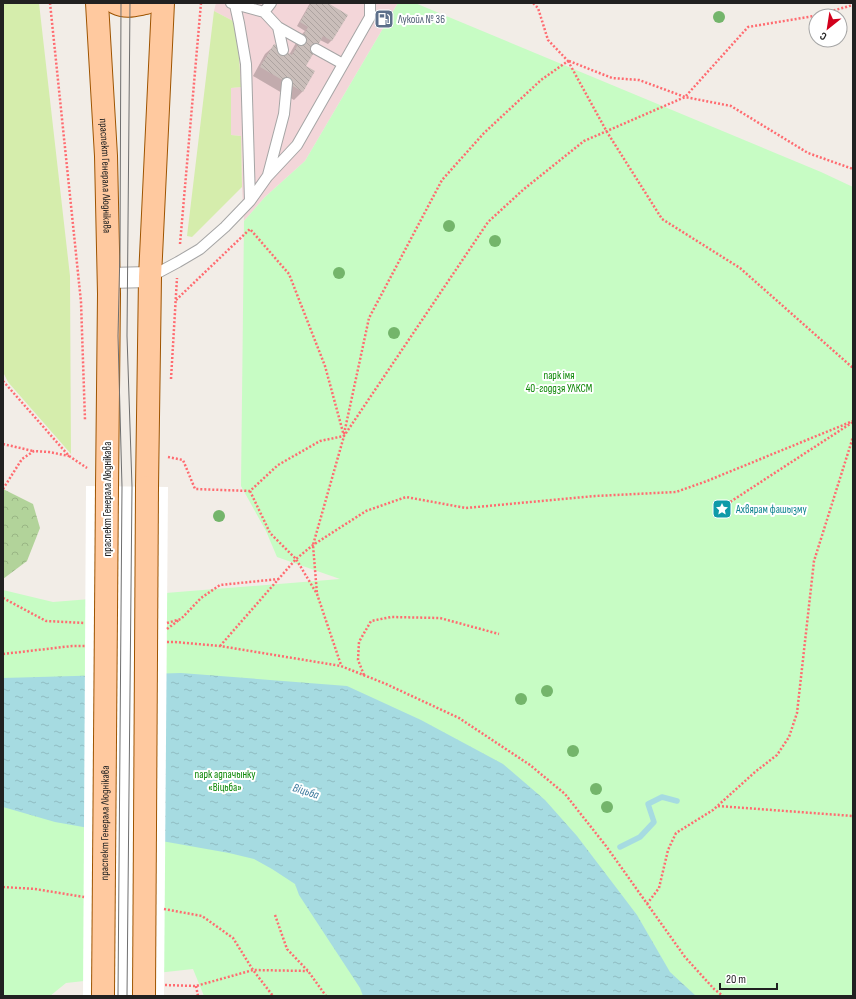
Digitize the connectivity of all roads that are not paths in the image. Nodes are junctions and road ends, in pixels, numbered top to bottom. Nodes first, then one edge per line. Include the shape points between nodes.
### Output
1 (97, 3) edge
2 (116, 3) edge
3 (146, 3) edge
4 (163, 3) edge
5 (271, 3) edge
6 (370, 3) edge
7 (233, 4) edge
8 (264, 12) junction
9 (278, 27) junction
10 (301, 40) dead end
11 (316, 49) dead end
12 (283, 50) dead end
13 (343, 64) junction
14 (287, 83) dead end
15 (267, 177) junction
16 (250, 201) junction
17 (150, 277) junction
18 (109, 278) junction
19 (103, 996) edge
20 (144, 996) edge

1 - 18 main road, праспект Генерала Люднікава via 106,156
2 - 3 main road via 130,7
4 - 17 main road
5 - 8 lane
6 - 13 lane via 370,17
7 - 8 lane
7 - 16 lane via 240,23 246,64
8 - 9 lane
9 - 10 lane
9 - 12 lane
11 - 13 lane
13 - 15 lane via 297,145
14 - 15 lane via 284,114
15 - 16 lane
16 - 17 lane via 200,249
17 - 18 street
17 - 20 main road, bridge
18 - 19 main road, праспект Генерала Люднікава, bridge

